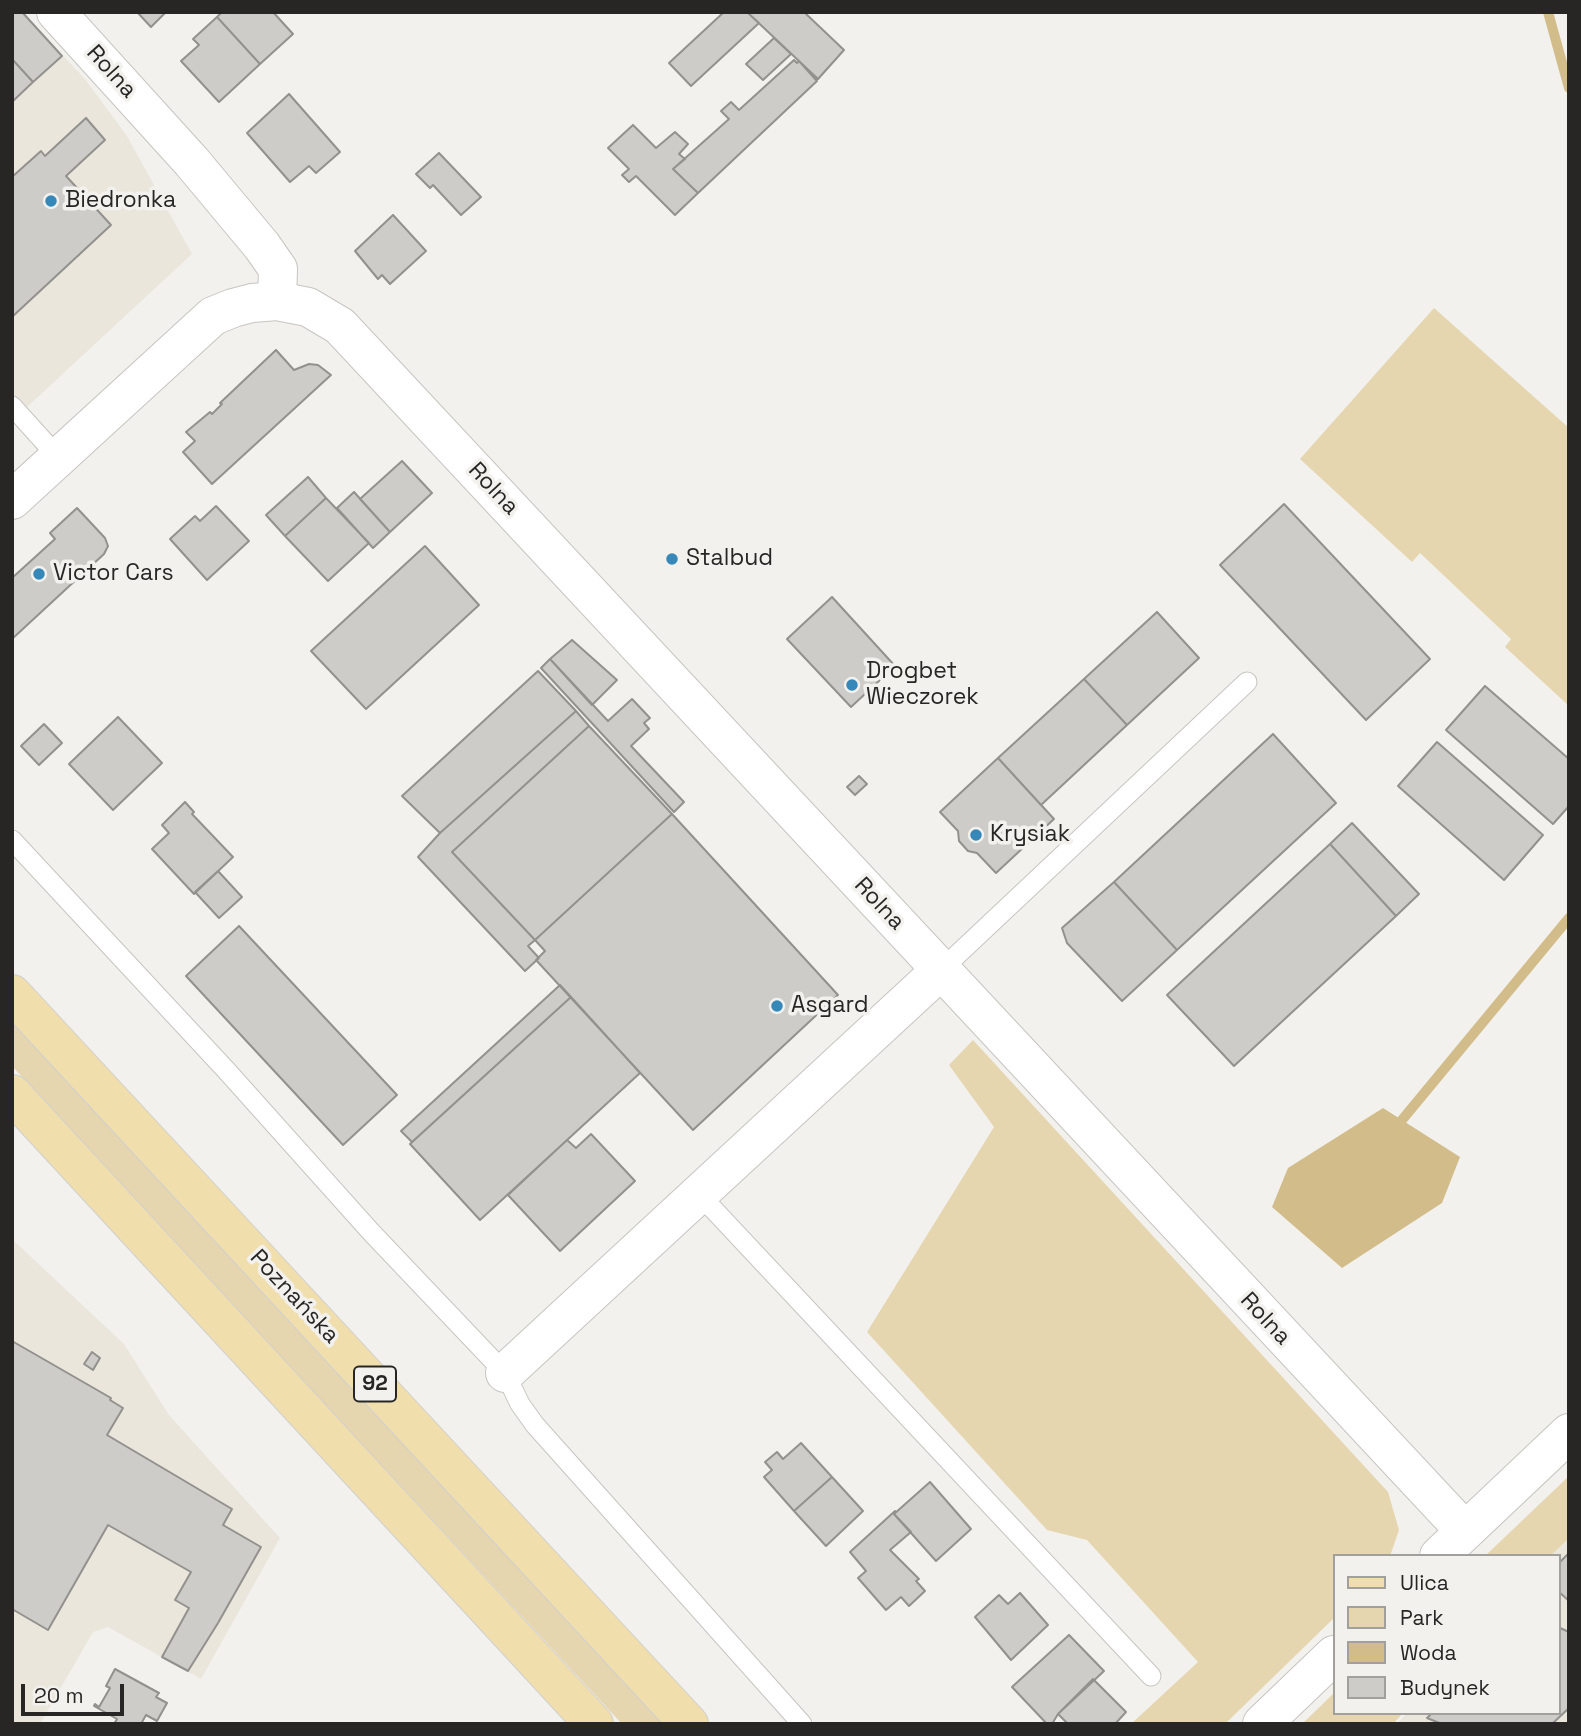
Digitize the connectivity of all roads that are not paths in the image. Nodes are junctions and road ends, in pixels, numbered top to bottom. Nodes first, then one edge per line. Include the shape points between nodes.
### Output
1 (56, 12) edge
2 (277, 301) junction
3 (12, 406) edge
4 (58, 457) junction
5 (12, 500) edge
6 (1247, 682) dead end
7 (12, 840) edge
8 (941, 970) junction
9 (12, 994) edge
10 (12, 1094) edge
11 (699, 1194) junction
12 (505, 1373) junction
13 (1569, 1433) edge
14 (1452, 1544) edge
15 (1332, 1657) edge
16 (1151, 1676) dead end
17 (594, 1724) edge
18 (689, 1724) edge
19 (802, 1724) edge
20 (1262, 1724) edge

1 - 2 street, Rolna via 262,246 278,269
2 - 4 street, Rolna via 243,305 213,317
2 - 8 street, Rolna via 308,307 340,326
3 - 4 lane
4 - 5 street, Rolna
6 - 8 lane
7 - 12 lane
8 - 11 street
8 - 14 street, Rolna
9 - 18 main road, Poznańska / 92
10 - 17 main road
11 - 12 street
11 - 16 lane
12 - 19 lane via 535,1425
13 - 14 street
15 - 20 street

